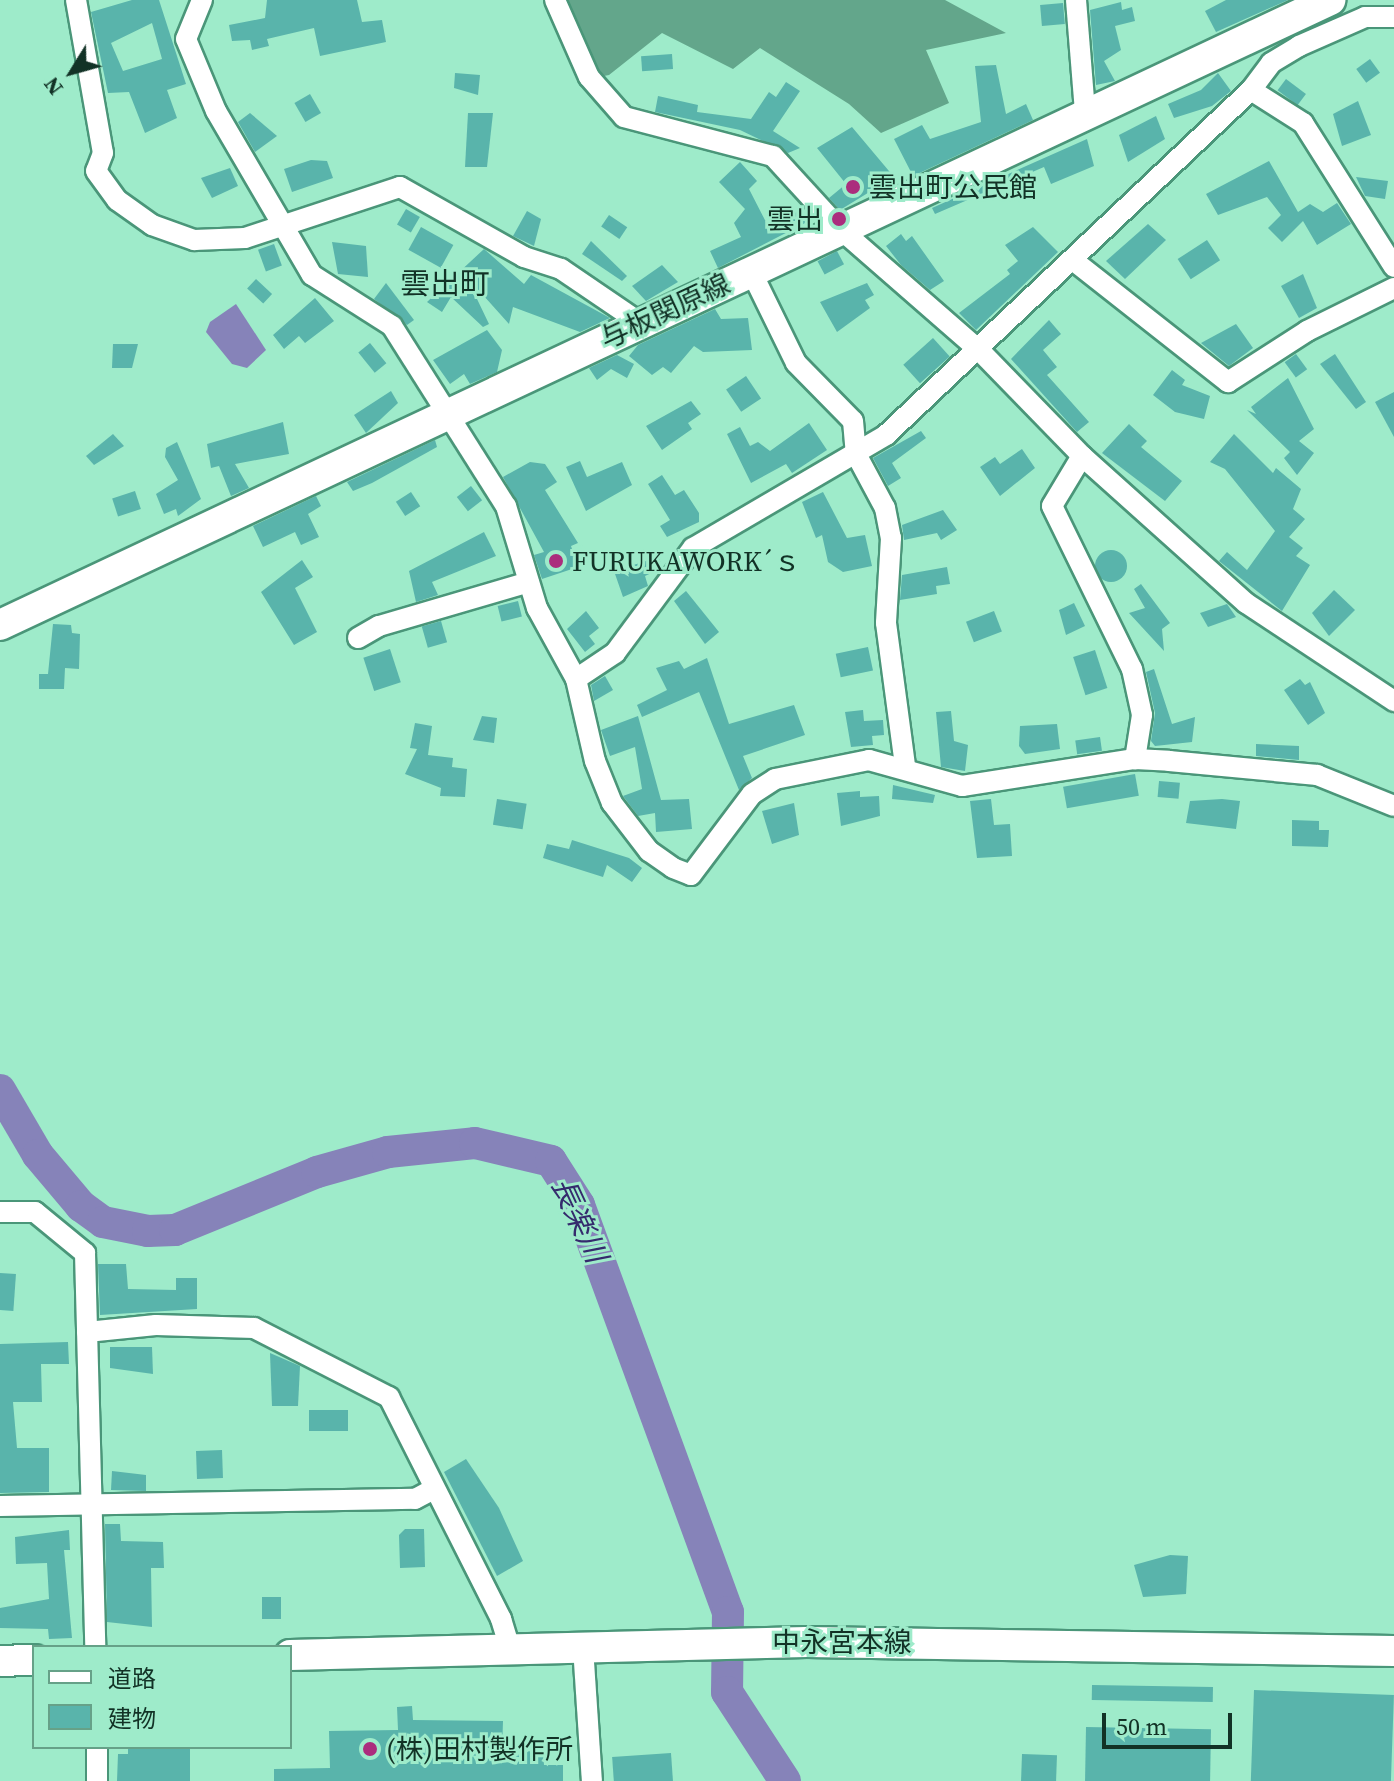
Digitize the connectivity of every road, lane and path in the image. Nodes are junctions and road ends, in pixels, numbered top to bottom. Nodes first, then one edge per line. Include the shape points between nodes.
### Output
1 (76, 0) edge
2 (202, 0) edge
3 (555, 0) edge
4 (1076, 0) edge
5 (1330, 0) edge
6 (1394, 17) edge
7 (1251, 90) junction
8 (1085, 111) junction
9 (281, 224) junction
10 (839, 228) junction
11 (1074, 261) junction
12 (1394, 267) edge
13 (751, 271) junction
14 (1394, 288) edge
15 (639, 322) junction
16 (981, 352) junction
17 (447, 414) junction
18 (856, 454) junction
19 (1082, 456) junction
20 (529, 582) junction
21 (0, 625) edge
22 (358, 638) dead end
23 (576, 679) junction
24 (1394, 701) edge
25 (1135, 759) junction
26 (905, 765) junction
27 (1394, 806) edge
28 (0, 1212) edge
29 (87, 1332) junction
30 (434, 1489) junction
31 (90, 1504) junction
32 (0, 1506) edge
33 (95, 1645) edge
34 (583, 1647) junction
35 (510, 1648) junction
36 (1394, 1651) edge
37 (292, 1655) edge
38 (32, 1660) edge
39 (0, 1661) edge
40 (97, 1749) edge
41 (97, 1781) edge
42 (592, 1781) edge

1 - 9 street via 103,153 96,171 104,187 152,225 194,240 245,238
2 - 9 street via 188,22 190,55
3 - 10 street via 589,77 624,117 773,156
4 - 8 street
5 - 8 main road, 与板関原線
6 - 7 street via 1365,17 1309,41 1271,63
7 - 11 street
7 - 12 street via 1303,123
8 - 10 main road, 与板関原線
9 - 15 street via 400,187 524,257 561,269
9 - 17 street via 312,275 392,326
10 - 13 main road, 与板関原線
10 - 16 street
11 - 14 street via 1228,382 1307,331
11 - 16 street
13 - 15 main road, 与板関原線
13 - 18 street via 796,363 853,421
15 - 17 main road, 与板関原線
16 - 18 street
16 - 19 street
17 - 20 street via 506,506
17 - 21 main road, 与板関原線
18 - 23 street via 707,536 615,653
18 - 26 street via 889,523 886,623
19 - 24 street via 1246,603
19 - 25 street via 1052,506 1132,669 1142,715
20 - 22 street via 379,626
20 - 23 street
23 - 26 street via 595,761 612,803 649,851 691,875 752,794 775,779 869,760
25 - 26 street via 962,786
25 - 27 street via 1317,775
28 - 29 street via 35,1212 85,1253
29 - 30 street via 234,1326 308,1352 389,1397
29 - 31 street
30 - 31 street via 406,1499
30 - 35 street via 501,1619
31 - 32 street
31 - 33 street
34 - 35 main road, 中永宮本線
34 - 36 main road, 中永宮本線 via 1061,1642
34 - 42 street
35 - 37 main road, 中永宮本線
38 - 39 main road
40 - 41 street

